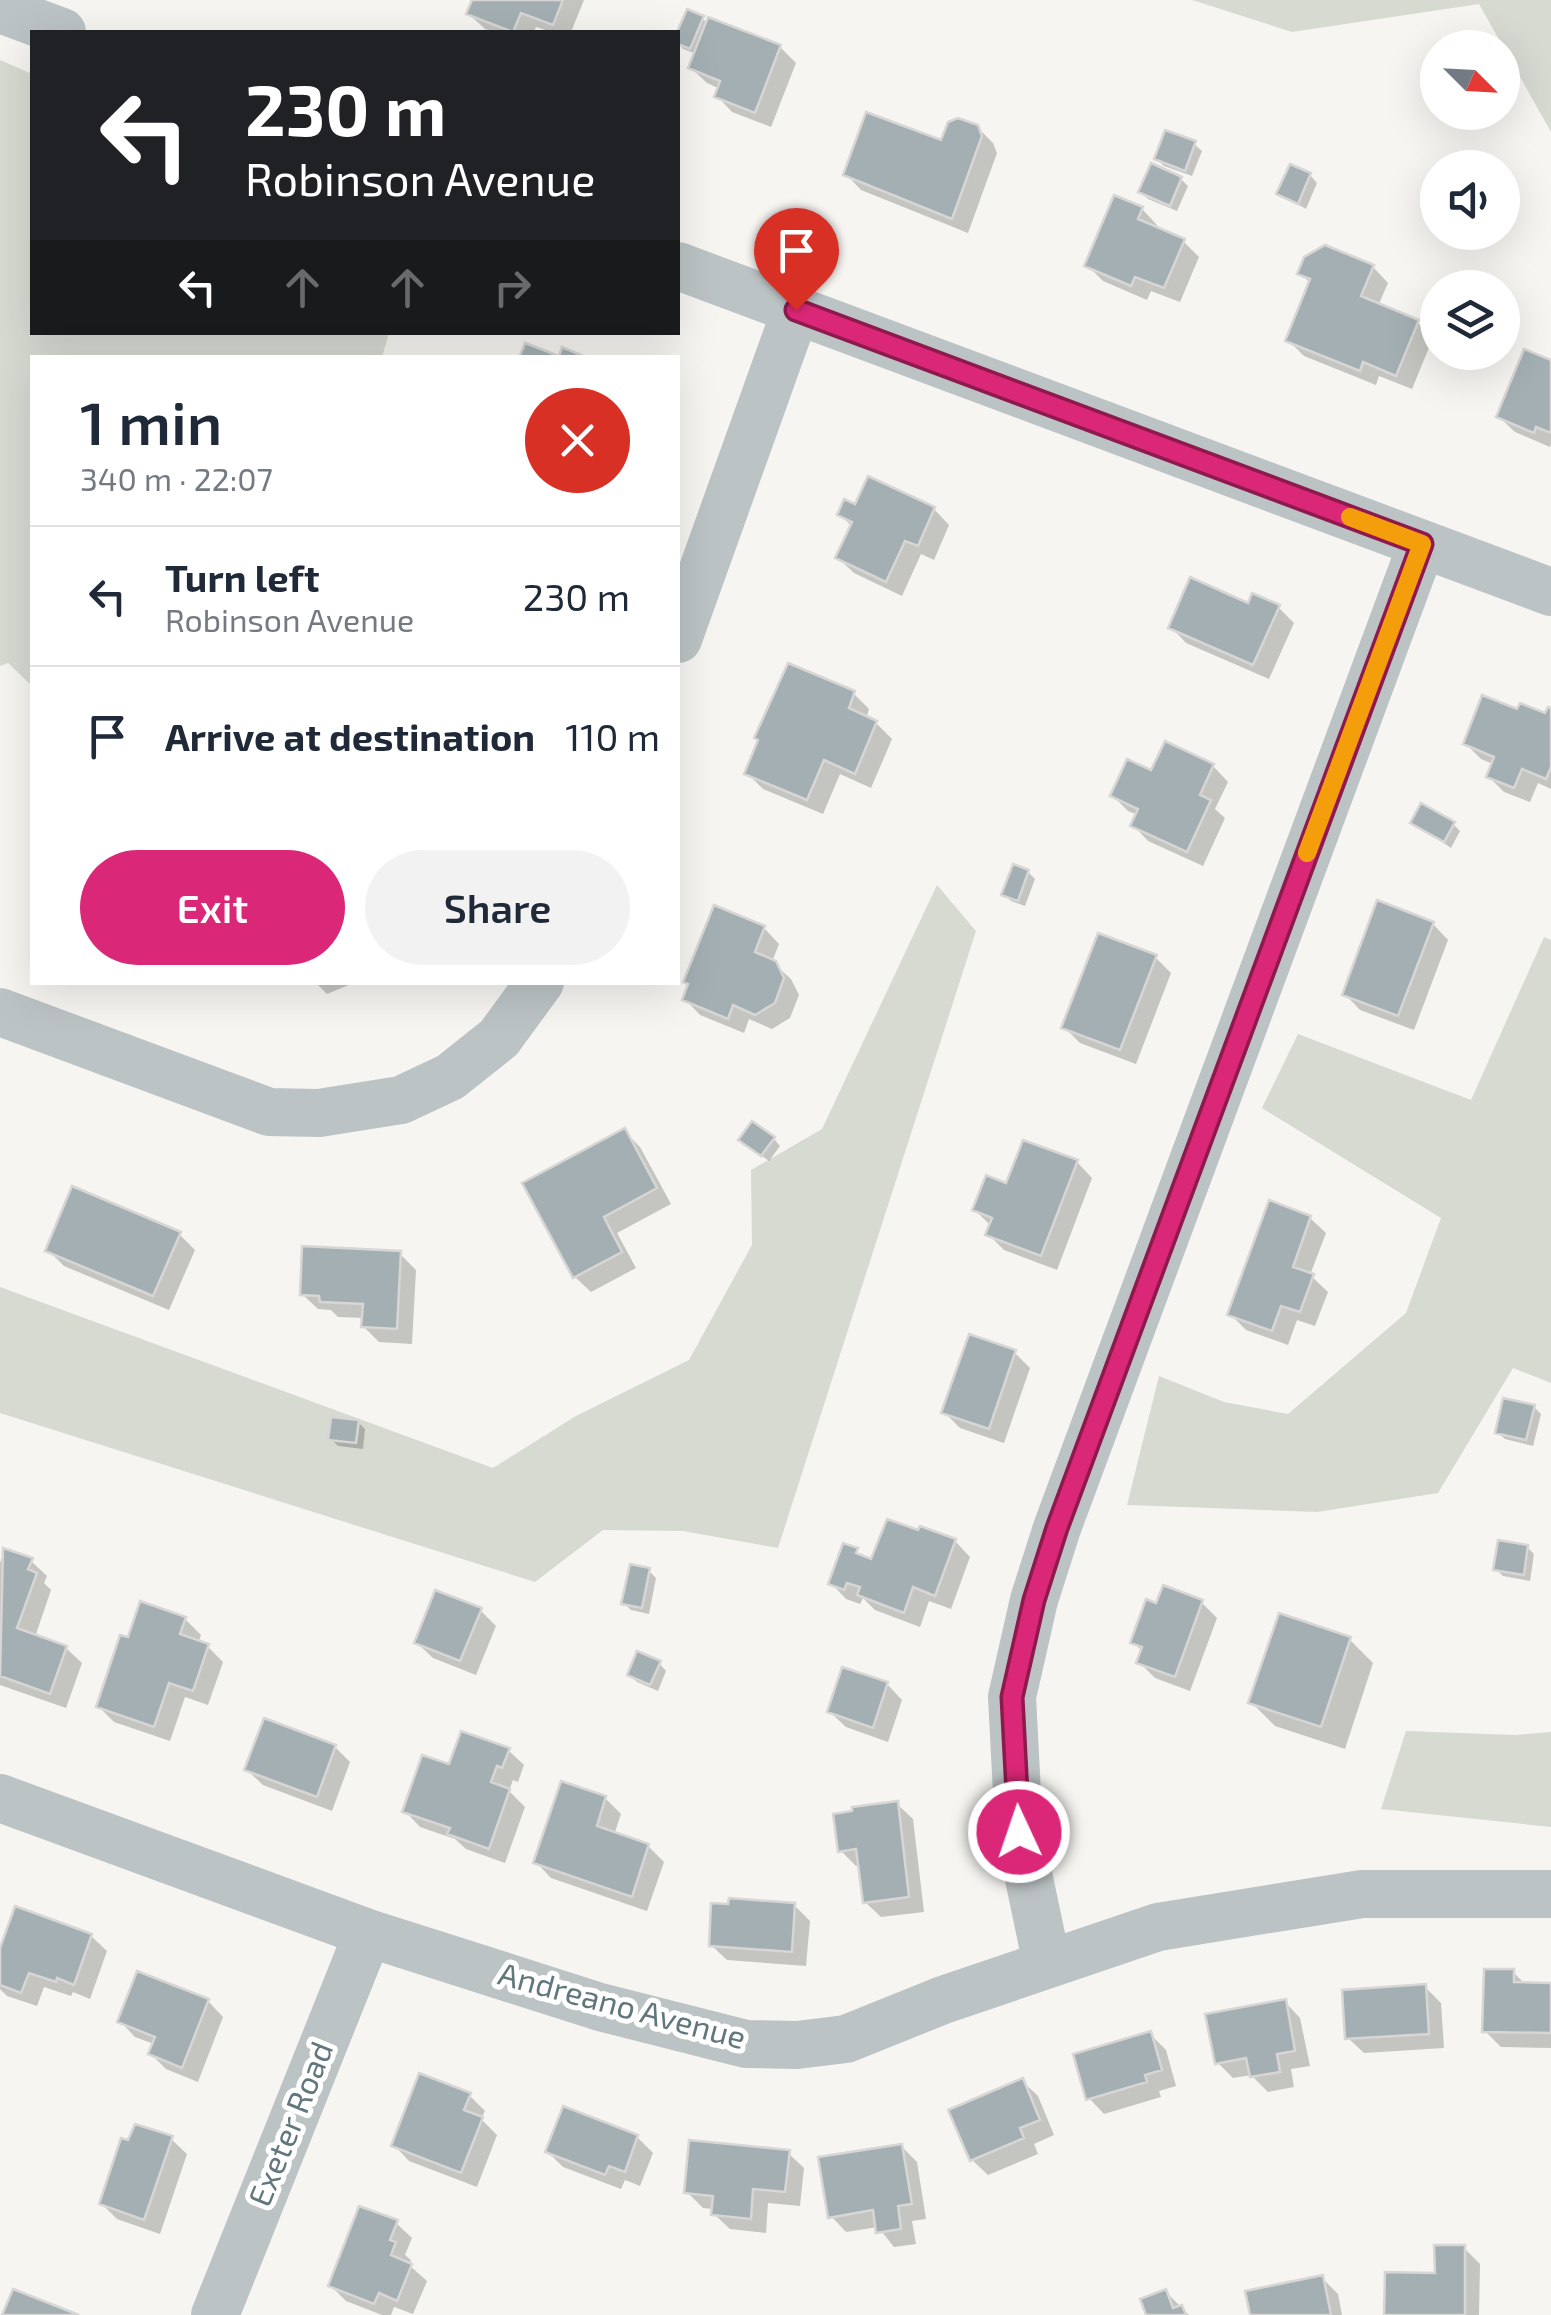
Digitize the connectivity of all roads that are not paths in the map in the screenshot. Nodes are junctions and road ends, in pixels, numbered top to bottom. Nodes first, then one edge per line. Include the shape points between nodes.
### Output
1 (0, 9) edge
2 (57, 30) edge
3 (680, 267) edge
4 (796, 310) junction
5 (1422, 544) junction
6 (1551, 592) edge
7 (680, 633) edge
8 (538, 985) edge
9 (0, 1012) edge
10 (0, 1798) edge
11 (1551, 1894) edge
12 (368, 1933) junction
13 (1047, 1964) junction
14 (214, 2315) edge

1 - 2 street
3 - 4 street
4 - 5 street
4 - 7 street
5 - 6 street
5 - 13 street via 1034,1600 1012,1697 1019,1832
8 - 9 street via 499,1038 450,1077 401,1100 319,1113 269,1112
10 - 12 street, Andreano Avenue
11 - 13 street, Andreano Avenue via 1362,1894 1158,1927
12 - 13 street, Andreano Avenue via 600,2007 746,2044 846,2039
12 - 14 street, Exeter Road

